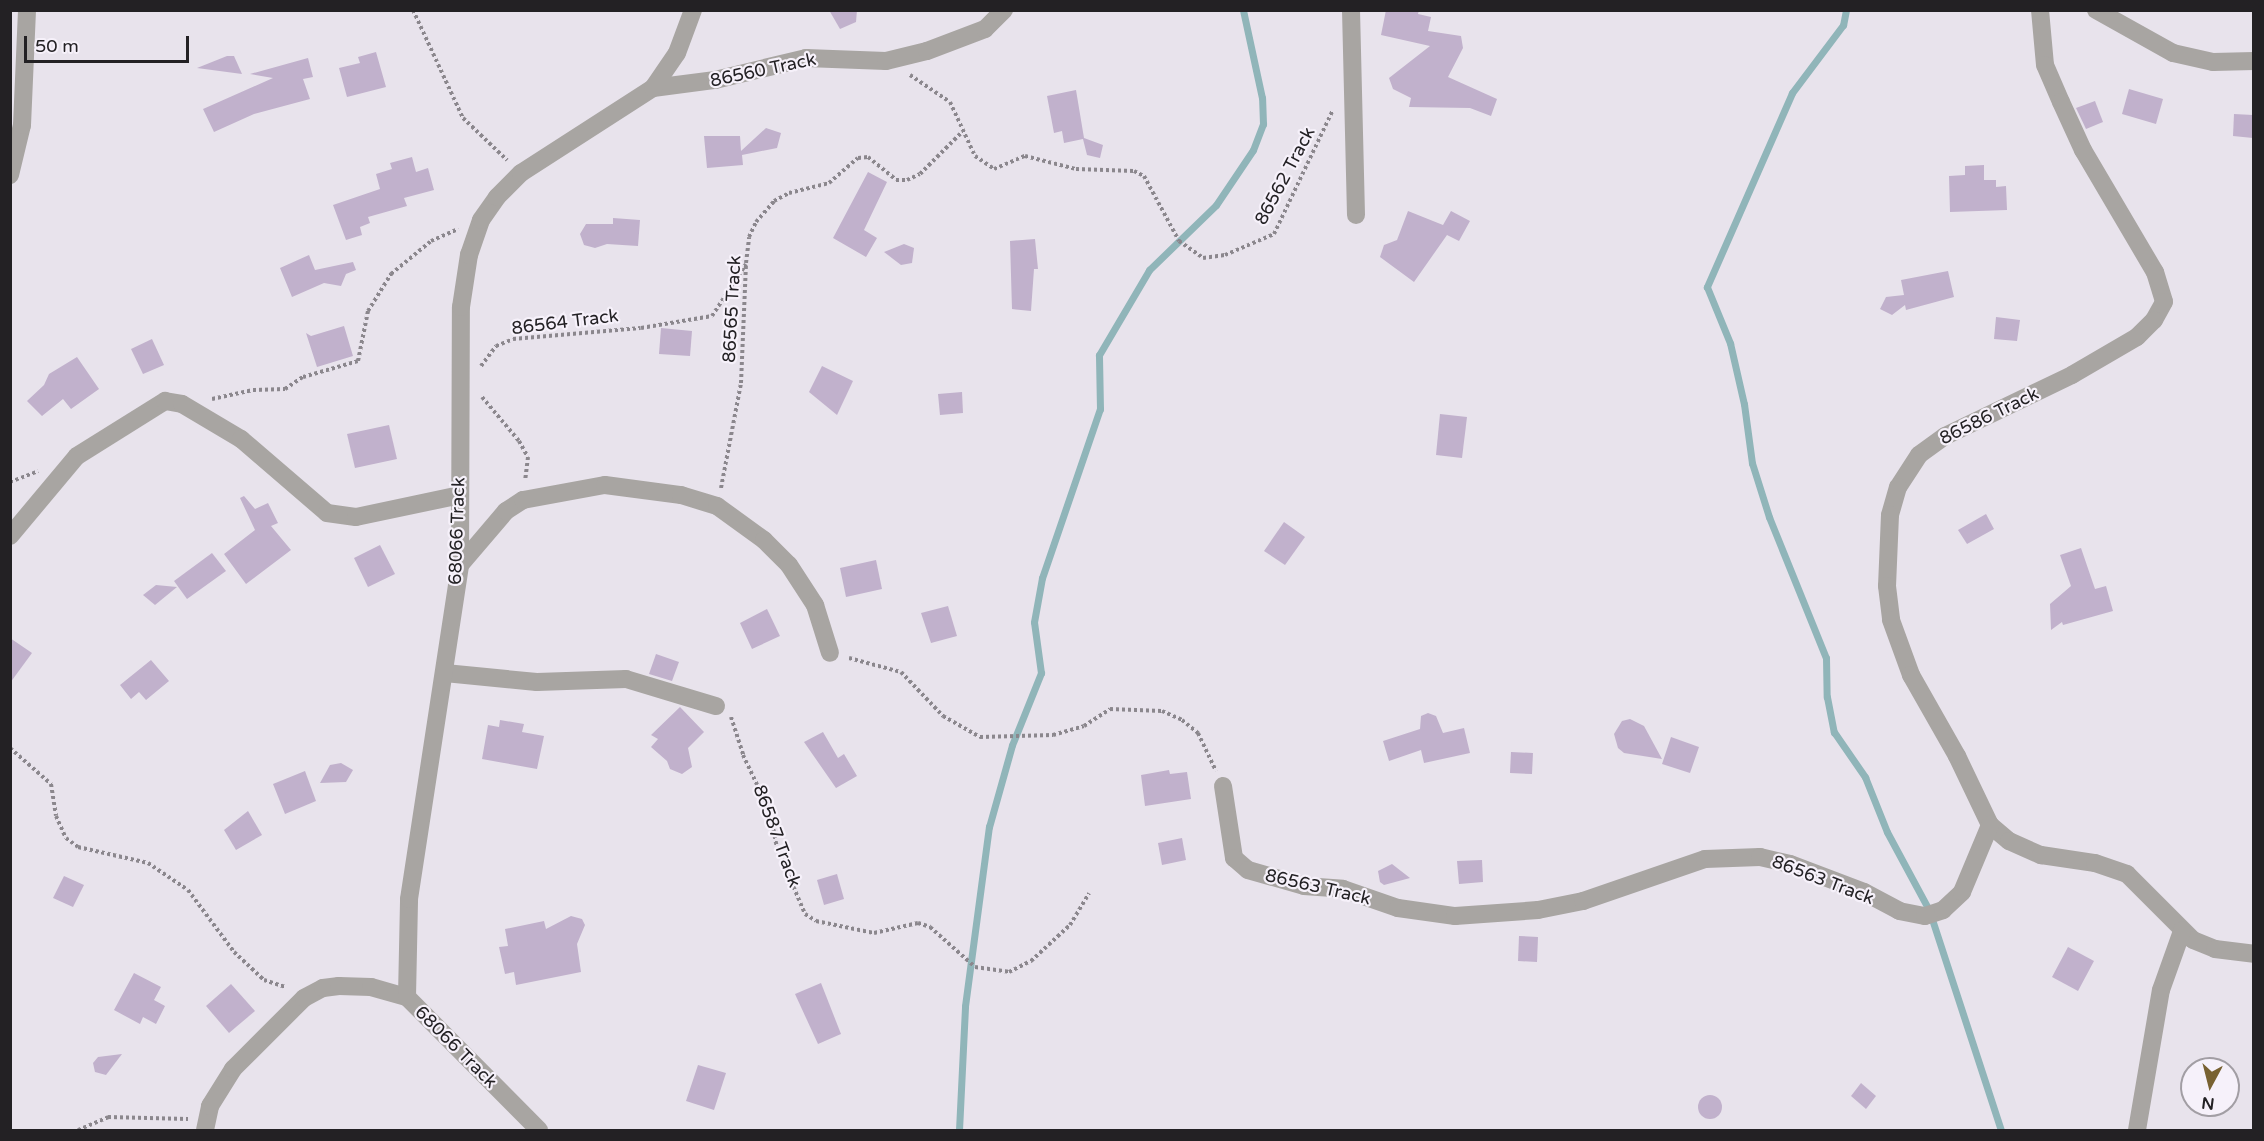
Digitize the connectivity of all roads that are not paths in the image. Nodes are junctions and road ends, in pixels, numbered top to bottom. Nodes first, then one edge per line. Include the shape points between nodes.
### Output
1 (27, 10) edge
2 (693, 10) edge
3 (1004, 10) edge
4 (1351, 10) edge
5 (2040, 10) edge
6 (2096, 10) edge
7 (2253, 60) edge
8 (653, 88) junction
9 (10, 175) edge
10 (1356, 215) dead end
11 (460, 495) junction
12 (10, 536) edge
13 (460, 565) junction
14 (830, 653) road end
15 (445, 673) junction
16 (716, 706) road end
17 (1223, 786) road end
18 (1990, 825) junction
19 (2182, 931) junction
20 (2253, 954) edge
21 (407, 997) junction
22 (205, 1126) edge
23 (539, 1131) edge
24 (2137, 1131) edge

1 - 9 street via 22,125
2 - 8 street, 68066 Track via 677,53
3 - 8 street, 86560 Track via 985,29 927,51 886,60 806,58 696,83
4 - 10 street
5 - 18 street, 86586 Track via 2045,65 2083,150 2155,272 2163,302 2154,320 2137,337 2072,375 1933,444 1909,467 1898,487 1888,540 1891,620 1911,675
6 - 7 street via 2173,53 2213,62
8 - 11 street, 68066 Track via 521,173 481,219 469,255 458,338
11 - 12 street via 356,517 327,513 241,439 182,404 160,402 77,456
11 - 13 street, 68066 Track
13 - 14 street via 506,511 523,500 605,485 650,489 717,506 764,540 789,566 814,605
13 - 15 street, 68066 Track
15 - 16 street via 537,682 626,679
15 - 21 street, 68066 Track via 409,899
17 - 18 street, 86563 Track via 1234,858 1248,870 1304,886 1343,889 1398,908 1455,916 1538,910 1583,901 1706,859 1760,857 1864,892 1899,911 1925,916 1944,910 1962,892
18 - 19 street, 86586 Track via 2009,841 2041,855 2095,863 2127,874
19 - 20 street, 86586 Track via 2204,946
19 - 24 street via 2161,990
21 - 22 street via 371,987 322,988 277,1022 233,1069 217,1091
21 - 23 street, 68066 Track

